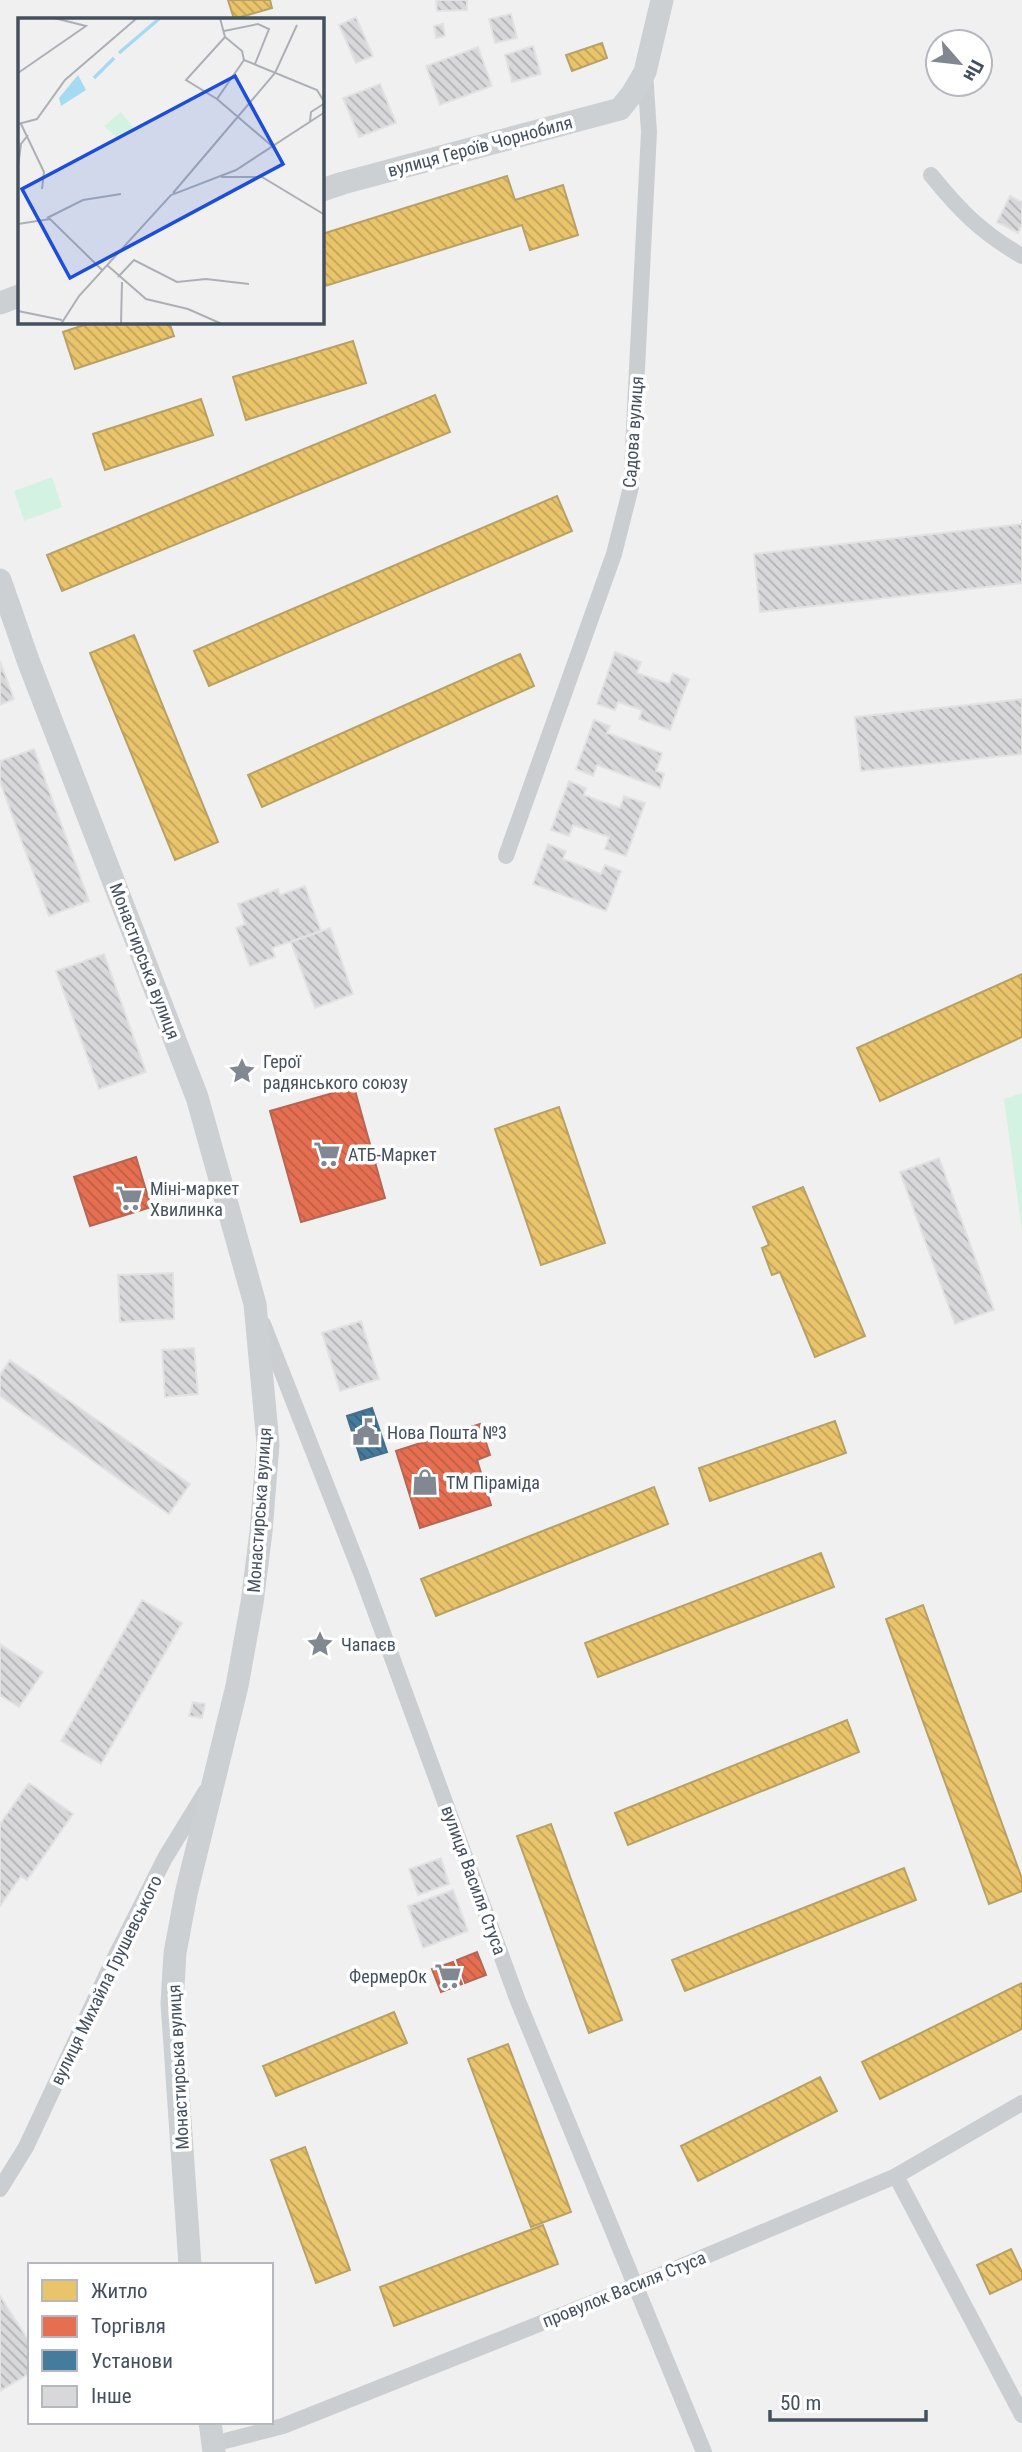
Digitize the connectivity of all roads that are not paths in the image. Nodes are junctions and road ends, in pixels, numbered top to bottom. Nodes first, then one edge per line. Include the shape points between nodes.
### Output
1 (662, 0) edge
2 (645, 72) junction
3 (632, 94) joint
4 (931, 176) dead end
5 (324, 189) edge
6 (1022, 257) edge
7 (18, 296) edge
8 (0, 303) edge
9 (0, 580) edge
10 (506, 856) dead end
11 (255, 1304) junction
12 (217, 1773) junction
13 (1022, 2103) edge
14 (896, 2176) junction
15 (0, 2189) edge
16 (190, 2263) edge
17 (637, 2285) junction
18 (1022, 2415) edge
19 (212, 2439) edge
20 (704, 2452) edge

1 - 2 main road, Садова вулиця
2 - 3 main road, Садова вулиця
2 - 10 street, Садова вулиця via 649,132 631,487 614,554
3 - 5 main road, вулиця Героїв Чорнобиля via 620,109
4 - 6 street via 958,209
7 - 8 main road
9 - 11 main road, Монастирська вулиця via 198,1097
11 - 12 main road, Монастирська вулиця via 268,1444 263,1507 252,1602
11 - 17 street, вулиця Василя Стуса via 362,1573 518,2001
12 - 15 street, вулиця Михайла Грушевського via 165,1858 26,2147
12 - 16 main road, Монастирська вулиця via 186,1894 172,2004
13 - 14 street, провулок Василя Стуса
14 - 17 street, провулок Василя Стуса
14 - 18 street
17 - 19 street, провулок Василя Стуса via 283,2426
17 - 20 street, вулиця Василя Стуса

